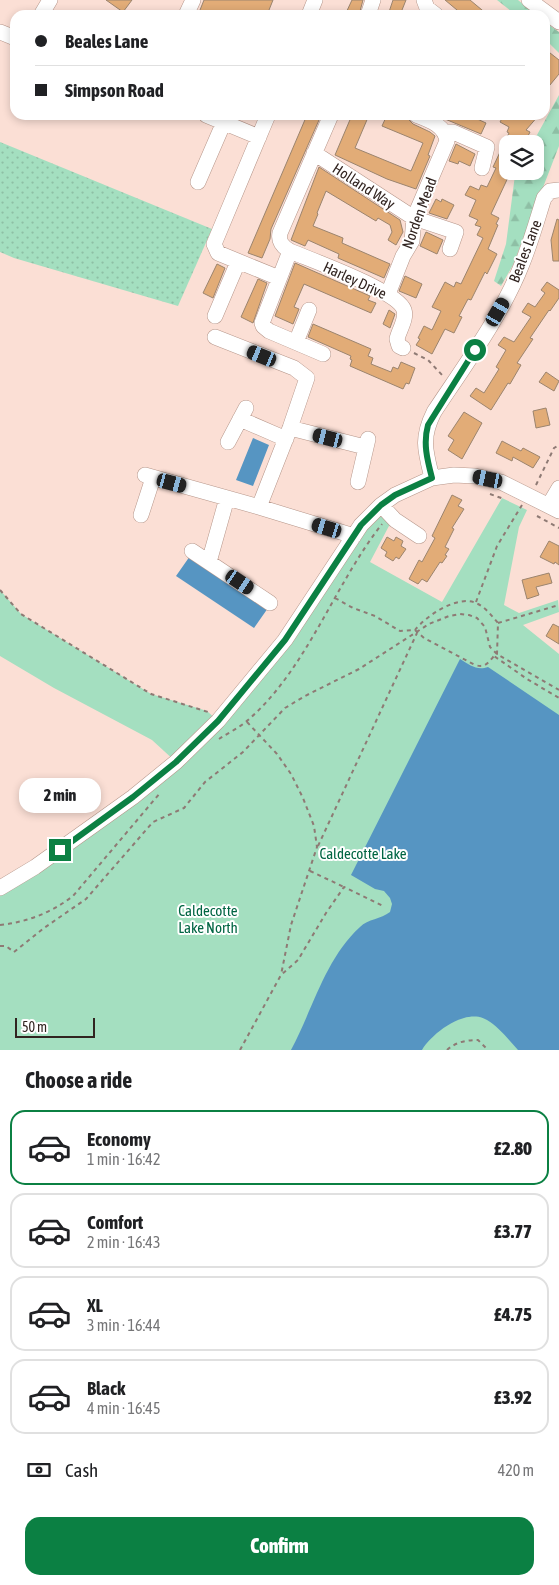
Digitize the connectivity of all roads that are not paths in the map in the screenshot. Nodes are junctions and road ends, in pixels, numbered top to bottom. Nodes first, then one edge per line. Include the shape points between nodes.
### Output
1 (529, 0) edge
2 (543, 10) edge
3 (219, 120) edge
4 (266, 120) edge
5 (329, 120) edge
6 (430, 120) edge
7 (224, 122) junction
8 (445, 132) junction
9 (259, 137) junction
10 (314, 153) junction
11 (482, 168) dead end
12 (198, 182) dead end
13 (559, 190) edge
14 (414, 218) junction
15 (450, 249) dead end
16 (290, 251) junction
17 (238, 262) junction
18 (279, 278) junction
19 (388, 294) junction
20 (309, 310) dead end
21 (215, 316) dead end
22 (215, 337) dead end
23 (296, 342) junction
24 (403, 348) road end
25 (324, 354) dead end
26 (288, 434) junction
27 (228, 442) dead end
28 (432, 478) junction
29 (358, 482) dead end
30 (559, 488) edge
31 (227, 498) junction
32 (259, 507) junction
33 (554, 508) edge
34 (385, 510) junction
35 (141, 515) dead end
36 (354, 536) junction
37 (419, 536) dead end
38 (192, 551) dead end
39 (209, 562) junction
40 (270, 603) dead end
41 (0, 888) edge

1 - 2 street
3 - 7 street
4 - 9 street
5 - 10 street
6 - 8 street
7 - 9 street
7 - 12 street
8 - 11 street via 453,132 487,147
8 - 14 street, Norden Mead via 446,145
9 - 17 street via 214,244 218,253
10 - 14 street, Holland Way
10 - 16 street via 280,236 282,244
13 - 28 street, Beales Lane via 550,191 544,198 509,292 431,418 424,438
14 - 15 street, Holland Way via 456,232
14 - 19 street, Norden Mead via 412,241
16 - 18 street
16 - 19 street, Harley Drive
17 - 18 street
17 - 21 street
18 - 23 street via 262,323 266,329
19 - 24 street, Harley Drive via 401,304 405,312 397,339
20 - 23 street
22 - 26 street via 294,368 307,378
23 - 25 street
26 - 27 street via 243,413
26 - 29 street via 367,443
26 - 32 street
28 - 33 street via 475,476 501,482 526,504
28 - 34 street via 395,495
30 - 33 street
31 - 32 street
31 - 35 street via 149,476
31 - 39 street
32 - 36 street
34 - 36 street via 361,525
34 - 37 street
36 - 41 street via 285,640 218,721 176,762 133,797
38 - 39 street
39 - 40 street

